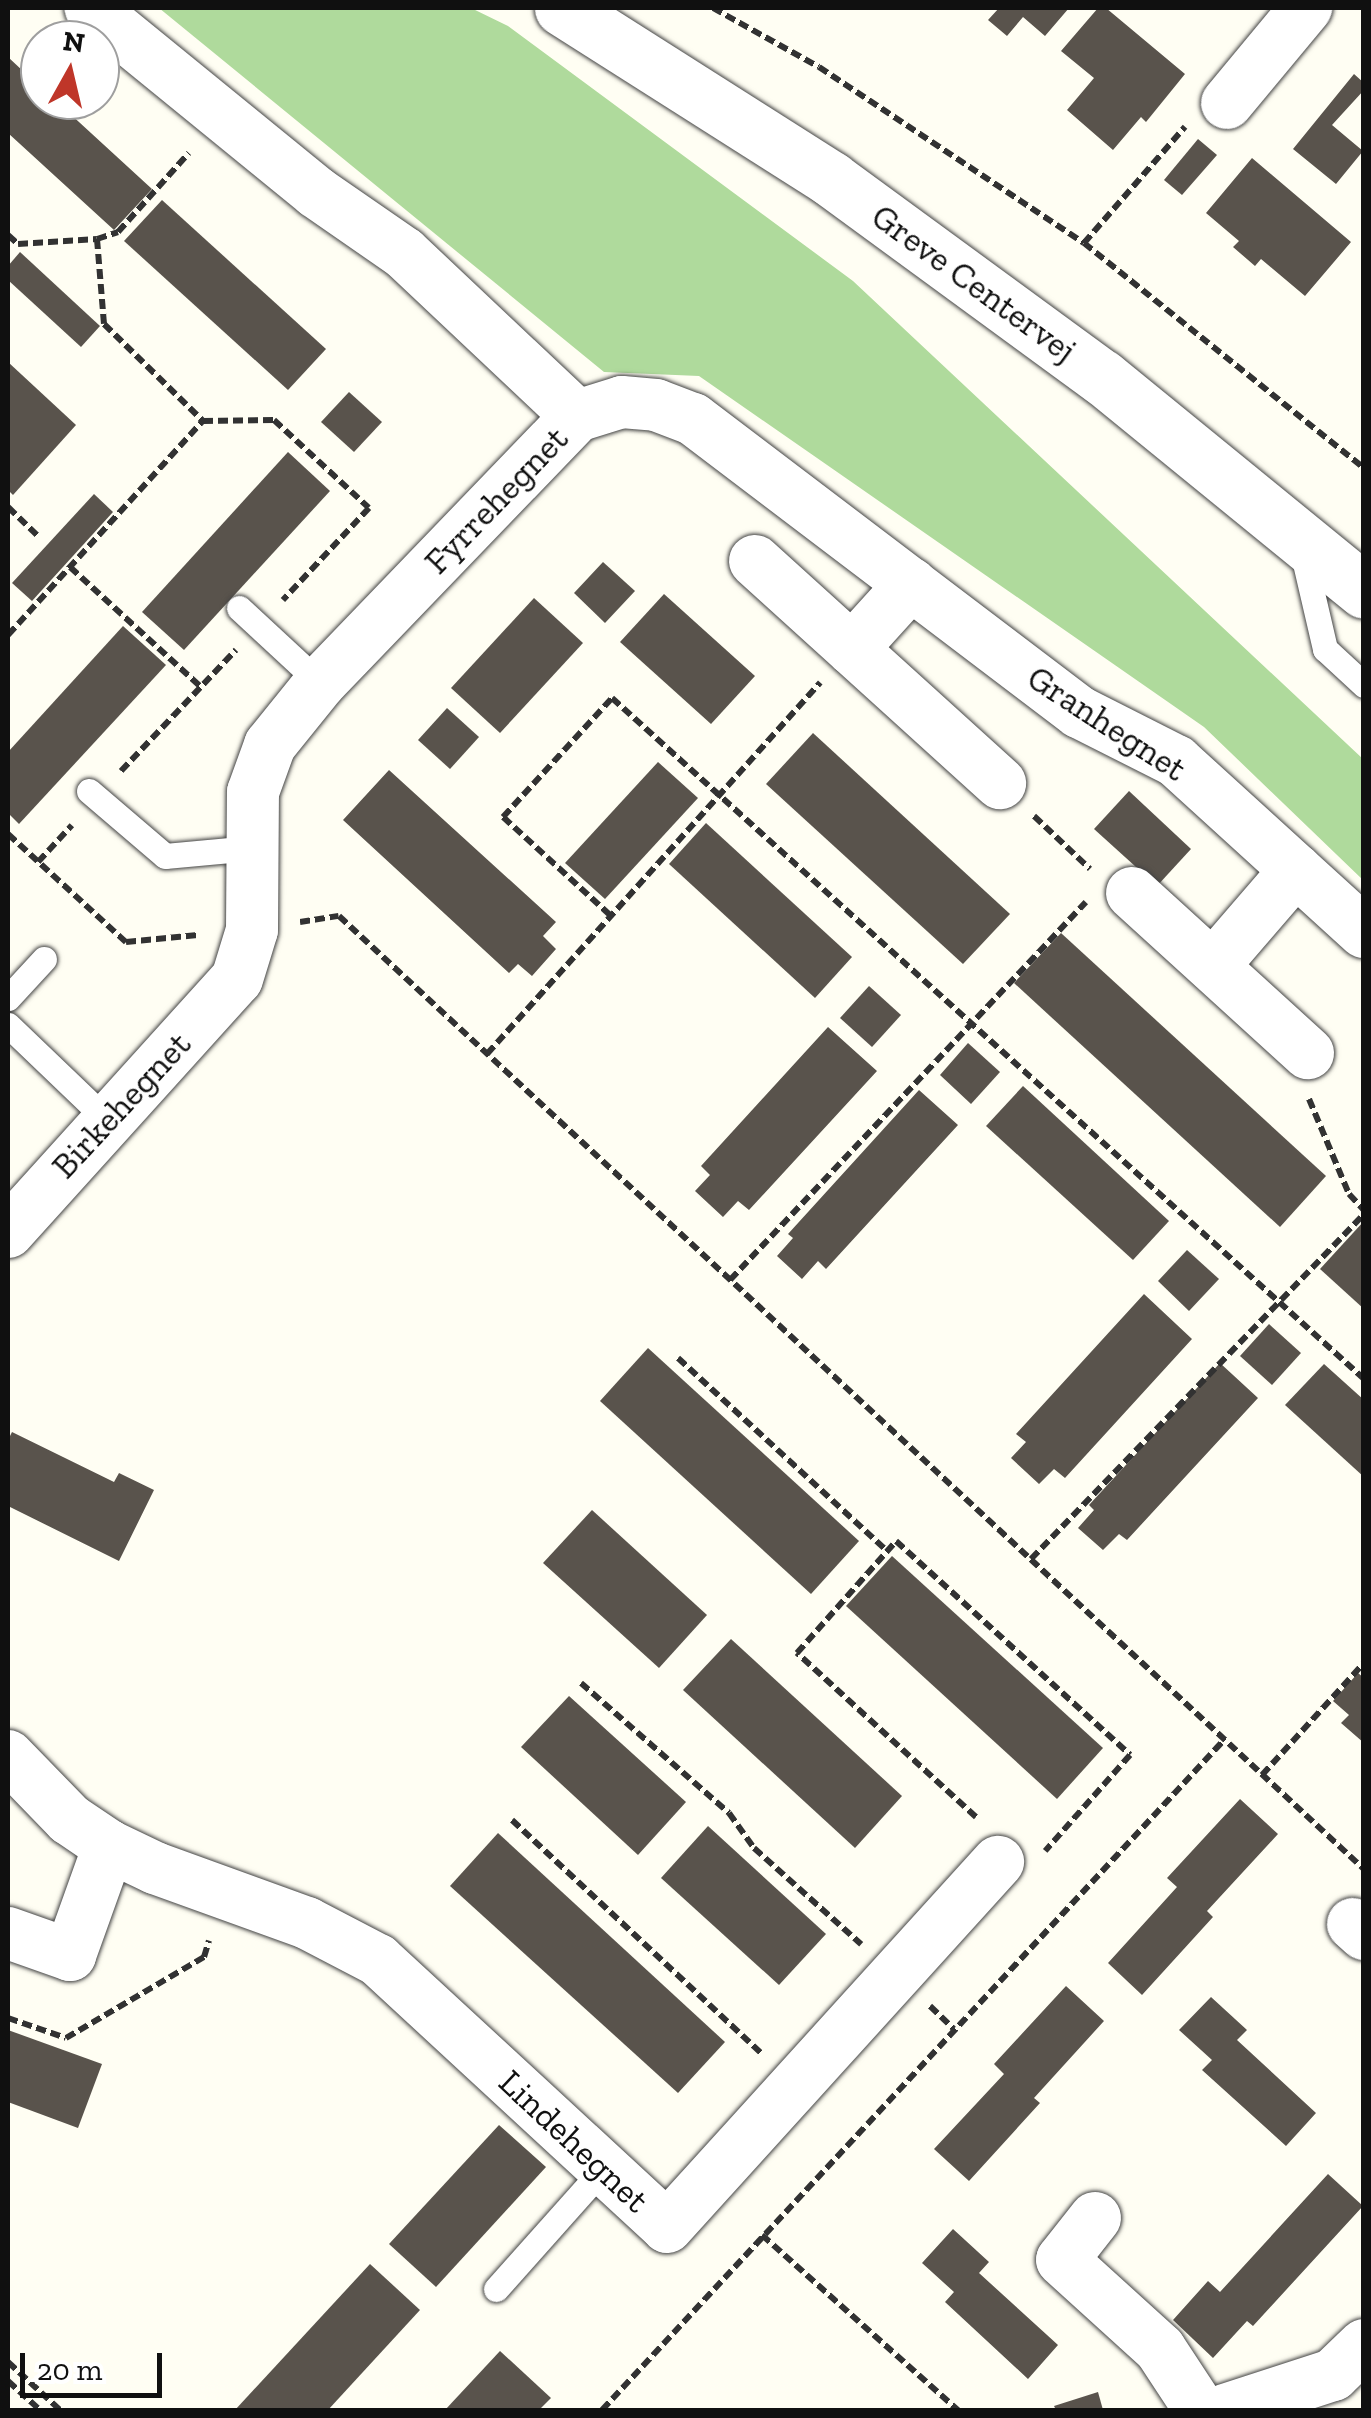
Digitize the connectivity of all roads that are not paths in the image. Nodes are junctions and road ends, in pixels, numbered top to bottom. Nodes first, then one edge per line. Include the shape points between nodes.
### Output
1 (90, 8) edge
2 (562, 8) edge
3 (1293, 12) edge
4 (1227, 104) road end
5 (577, 416) junction
6 (1299, 535) junction
7 (754, 562) dead end
8 (911, 584) junction
9 (1364, 591) edge
10 (239, 608) dead end
11 (852, 649) junction
12 (320, 683) junction
13 (1364, 684) edge
14 (1000, 784) road end
15 (93, 794) road end
16 (252, 848) junction
17 (1296, 870) junction
18 (1118, 888) road end
19 (1364, 932) edge
20 (44, 960) dead end
21 (1212, 966) junction
22 (237, 980) joint
23 (8, 998) edge
24 (8, 1025) edge
25 (1308, 1052) road end
26 (107, 1120) junction
27 (14, 1210) edge
28 (8, 1756) edge
29 (108, 1846) junction
30 (1004, 1855) road end
31 (8, 1933) edge
32 (603, 2169) junction
33 (1095, 2218) dead end
34 (496, 2289) dead end
35 (1364, 2345) edge
36 (1200, 2410) edge
37 (1225, 2410) edge

1 - 5 street, Fyrrehegnet via 316,192 404,253
2 - 6 street, Greve Centervej via 832,179 1102,377
3 - 4 street
5 - 8 street, Granhegnet via 622,402 656,405 693,420
5 - 12 street, Fyrrehegnet
6 - 9 street, Greve Centervej
6 - 13 lane via 1325,649
7 - 11 street
8 - 11 street
8 - 17 street, Granhegnet via 1079,712 1176,761
10 - 12 lane
11 - 14 street
12 - 16 street, Fyrrehegnet via 270,745 254,792
15 - 16 lane via 165,856
16 - 22 street, Fyrrehegnet via 252,930
17 - 19 street, Granhegnet
17 - 21 street
18 - 21 street
20 - 23 lane
21 - 25 street
22 - 26 street, Birkehegnet
24 - 26 lane
26 - 27 street, Birkehegnet
28 - 29 street, Lindehegnet via 69,1819
29 - 31 street via 70,1955
29 - 32 street, Lindehegnet via 307,1923 378,1960
30 - 32 street, Lindehegnet via 667,2227
32 - 34 lane
33 - 36 street via 1062,2260 1160,2350
35 - 37 street via 1333,2375

